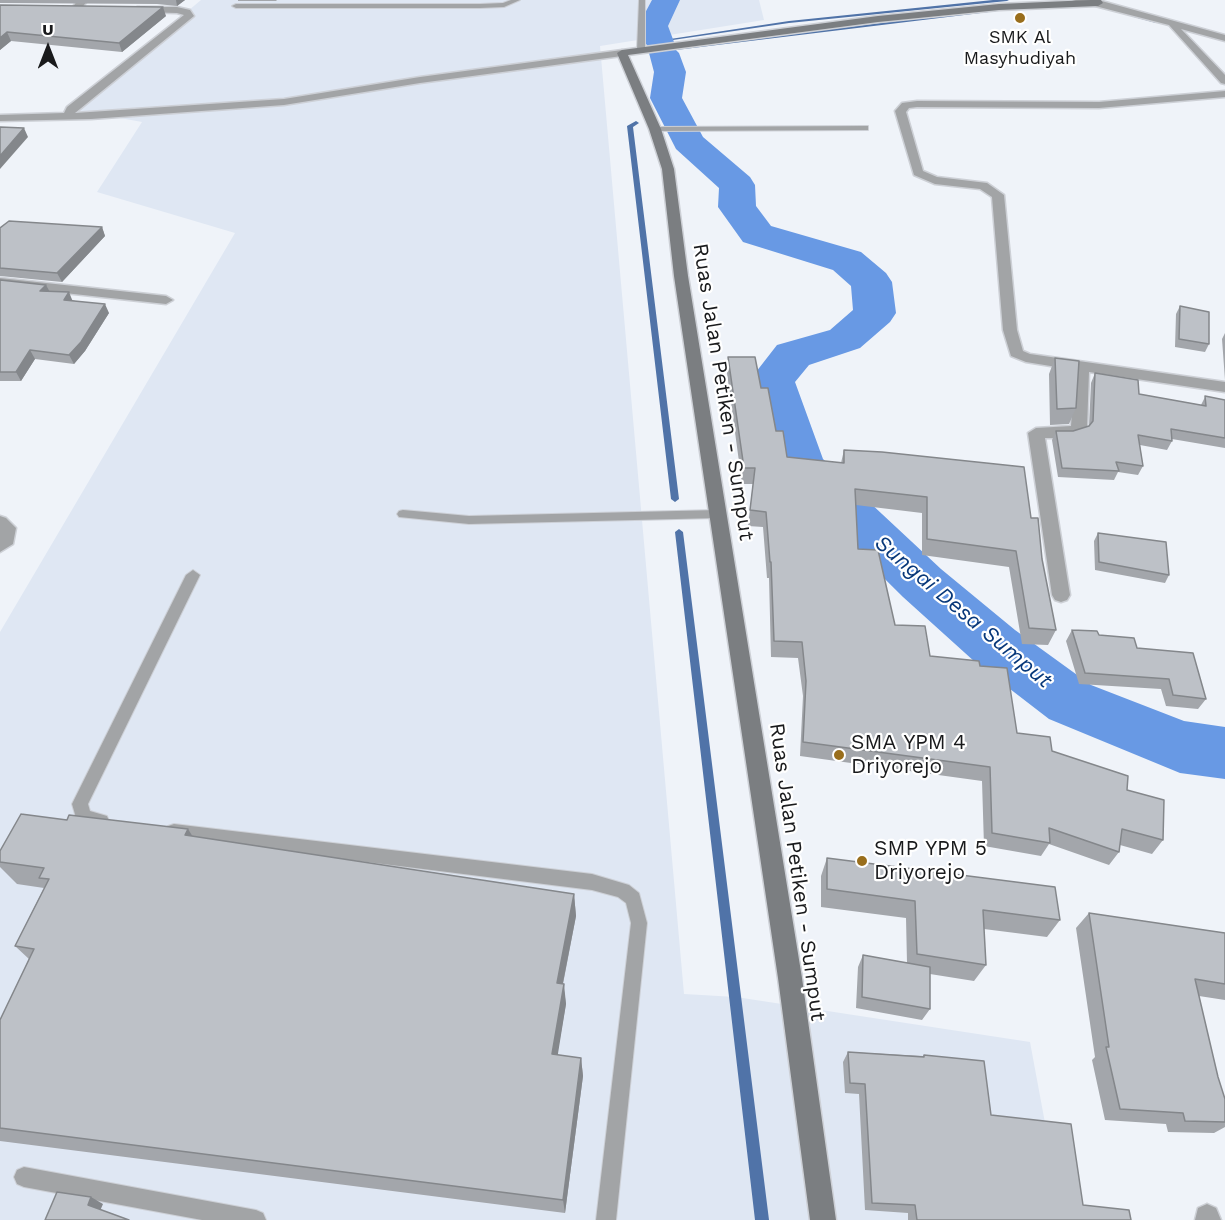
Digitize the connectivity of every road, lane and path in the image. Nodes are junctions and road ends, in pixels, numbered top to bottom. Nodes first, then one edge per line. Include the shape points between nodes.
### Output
1 (517, 0) edge
2 (642, 0) edge
3 (1077, 0) edge
4 (1097, 1) edge
5 (236, 6) dead end
6 (134, 9) edge
7 (1172, 25) junction
8 (1225, 38) edge
9 (632, 52) junction
10 (1225, 81) edge
11 (1225, 94) edge
12 (69, 115) junction
13 (0, 118) edge
14 (865, 128) dead end
15 (663, 129) junction
16 (0, 282) edge
17 (166, 300) dead end
18 (1082, 365) junction
19 (1225, 387) edge
20 (403, 514) dead end
21 (718, 514) junction
22 (0, 522) edge
23 (0, 546) edge
24 (193, 575) dead end
25 (1061, 595) dead end
26 (111, 823) edge
27 (158, 829) edge
28 (24, 1177) dead end
29 (256, 1220) edge
30 (606, 1220) edge
31 (823, 1220) edge

1 - 5 lane via 480,6
2 - 9 lane
3 - 4 street
4 - 7 street
4 - 9 main road via 878,19
6 - 12 street via 177,10 189,16 71,109
7 - 8 street
7 - 10 street
9 - 12 street via 284,102
9 - 15 main road, Ruas Jalan Petiken - Sumput
11 - 18 street via 1099,105 902,107 900,116 918,173 935,180 983,186 998,195 1010,330 1016,353 1026,358
12 - 13 street
14 - 15 lane
15 - 21 main road, Ruas Jalan Petiken - Sumput
16 - 17 street
18 - 19 street
18 - 25 street via 1079,429 1036,433
20 - 21 lane via 469,520
21 - 31 main road, Ruas Jalan Petiken - Sumput
22 - 23 street via 8,528 7,540
24 - 26 lane via 80,804 83,816
27 - 30 lane via 592,882 622,890 633,899 639,923
28 - 29 lane

